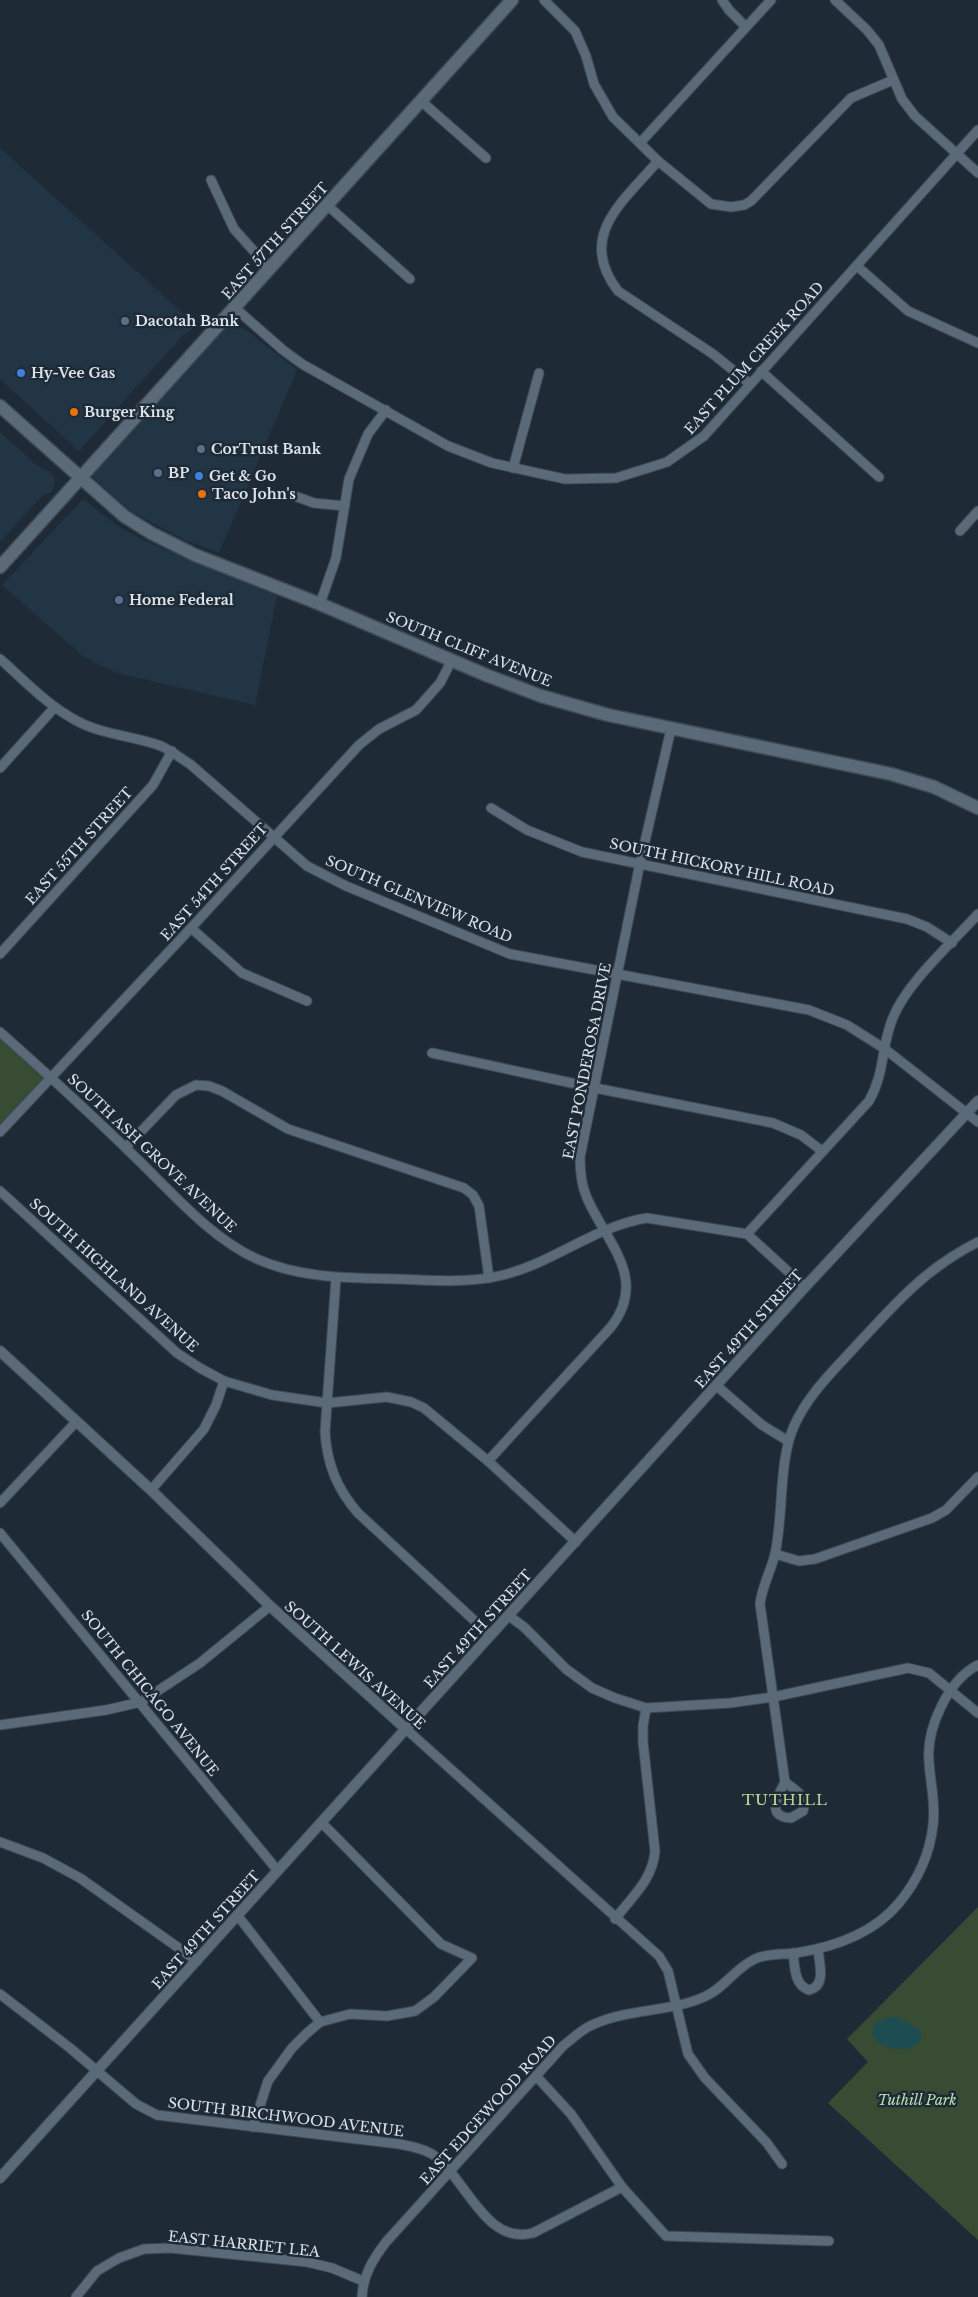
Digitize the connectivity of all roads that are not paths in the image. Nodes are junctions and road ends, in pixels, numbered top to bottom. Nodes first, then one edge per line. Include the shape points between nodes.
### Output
1 (512, 0) edge
2 (544, 0) edge
3 (722, 0) edge
4 (771, 0) edge
5 (835, 0) edge
6 (746, 27) junction
7 (893, 80) junction
8 (421, 101) junction
9 (978, 130) edge
10 (640, 143) junction
11 (956, 155) junction
12 (486, 158) dead end
13 (658, 161) junction
14 (978, 173) edge
15 (211, 180) dead end
16 (327, 205) junction
17 (857, 266) junction
18 (270, 269) junction
19 (410, 279) dead end
20 (235, 308) junction
21 (978, 343) edge
22 (761, 371) junction
23 (539, 373) dead end
24 (750, 384) junction
25 (0, 406) edge
26 (386, 410) junction
27 (513, 468) junction
28 (879, 477) dead end
29 (79, 478) junction
30 (289, 494) dead end
31 (345, 506) junction
32 (978, 511) edge
33 (960, 532) dead end
34 (0, 567) edge
35 (320, 604) junction
36 (0, 659) edge
37 (452, 660) junction
38 (55, 707) junction
39 (670, 728) junction
40 (172, 751) junction
41 (0, 768) edge
42 (490, 808) dead end
43 (978, 808) edge
44 (273, 838) junction
45 (640, 864) junction
46 (978, 914) edge
47 (191, 928) junction
48 (952, 942) junction
49 (0, 954) edge
50 (618, 975) junction
51 (307, 1001) dead end
52 (0, 1032) edge
53 (885, 1049) junction
54 (432, 1053) dead end
55 (50, 1077) junction
56 (595, 1088) junction
57 (978, 1101) edge
58 (968, 1112) junction
59 (978, 1122) edge
60 (0, 1132) edge
61 (126, 1147) junction
62 (822, 1151) junction
63 (0, 1191) edge
64 (605, 1231) junction
65 (747, 1234) junction
66 (978, 1242) edge
67 (336, 1278) junction
68 (489, 1278) junction
69 (805, 1287) junction
70 (0, 1352) edge
71 (224, 1381) junction
72 (717, 1386) junction
73 (327, 1403) junction
74 (76, 1422) junction
75 (788, 1441) junction
76 (488, 1462) junction
77 (978, 1477) edge
78 (151, 1490) junction
79 (0, 1503) edge
80 (0, 1533) edge
81 (576, 1542) junction
82 (775, 1554) junction
83 (270, 1606) junction
84 (509, 1616) junction
85 (490, 1635) junction
86 (978, 1665) edge
87 (950, 1690) junction
88 (773, 1697) junction
89 (141, 1702) junction
90 (646, 1708) junction
91 (978, 1713) edge
92 (0, 1725) edge
93 (406, 1729) junction
94 (785, 1782) dead end
95 (322, 1823) junction
96 (0, 1842) edge
97 (278, 1871) junction
98 (238, 1916) junction
99 (615, 1919) junction
100 (818, 1949) junction
101 (792, 1953) junction
102 (197, 1961) junction
103 (0, 1994) edge
104 (676, 2005) junction
105 (320, 2022) junction
106 (98, 2070) junction
107 (537, 2077) junction
108 (254, 2127) junction
109 (782, 2164) dead end
110 (450, 2172) junction
111 (1, 2174) edge
112 (622, 2187) junction
113 (829, 2241) dead end
114 (363, 2281) junction
115 (76, 2297) edge
116 (362, 2297) edge

1 - 8 main road, EAST 57TH STREET
2 - 10 street via 574,31 594,84 613,117
3 - 6 street
4 - 6 street
5 - 7 street via 879,45
6 - 10 street
7 - 11 street via 915,116
7 - 13 street via 851,98 764,190 744,205 711,204
8 - 12 street
8 - 16 main road, EAST 57TH STREET
9 - 11 street, EAST PLUM CREEK ROAD
10 - 13 street
11 - 14 street
11 - 17 street, EAST PLUM CREEK ROAD
13 - 24 street via 609,218 601,241 607,276 618,291 713,354
15 - 18 street via 234,229
16 - 18 main road, EAST 57TH STREET
16 - 19 street
17 - 21 street via 908,311
17 - 22 street, EAST PLUM CREEK ROAD
18 - 20 main road, EAST 57TH STREET
20 - 26 street, EAST PLUM CREEK ROAD via 293,358
20 - 29 main road, EAST 57TH STREET
22 - 24 street, EAST PLUM CREEK ROAD
22 - 28 street
23 - 27 street
24 - 27 street, EAST PLUM CREEK ROAD via 693,446 654,468 616,478 582,480
25 - 29 main road, SOUTH CLIFF AVENUE
26 - 27 street, EAST PLUM CREEK ROAD via 448,446
26 - 31 street via 359,453 349,479
29 - 34 main road, EAST 57TH STREET
29 - 35 main road, SOUTH CLIFF AVENUE via 124,516 165,541
30 - 31 street via 314,503
31 - 35 street via 336,558
32 - 33 street
35 - 37 main road, SOUTH CLIFF AVENUE
36 - 38 street, SOUTH GLENVIEW ROAD
37 - 39 main road, SOUTH CLIFF AVENUE via 541,696 608,716
37 - 44 street, EAST 54TH STREET via 429,698 416,710 379,729 359,744
38 - 40 street, SOUTH GLENVIEW ROAD via 96,729
38 - 41 street
39 - 43 main road, SOUTH CLIFF AVENUE via 891,774 934,787
39 - 45 street, EAST PONDEROSA DRIVE
40 - 44 street, SOUTH GLENVIEW ROAD
40 - 49 street, EAST 55TH STREET via 153,785
42 - 45 street, SOUTH HICKORY HILL ROAD via 527,830 582,852
44 - 47 street, EAST 54TH STREET
44 - 50 street, SOUTH GLENVIEW ROAD via 306,866 346,886 510,954
45 - 48 street, SOUTH HICKORY HILL ROAD via 907,919
45 - 50 street, EAST PONDEROSA DRIVE
46 - 48 street
47 - 51 street via 242,973
47 - 55 street, EAST 54TH STREET
48 - 53 street via 900,1003
50 - 53 street, SOUTH GLENVIEW ROAD via 821,1014 847,1025
50 - 56 street, EAST PONDEROSA DRIVE
52 - 55 street, SOUTH ASH GROVE AVENUE
53 - 58 street, SOUTH GLENVIEW ROAD
53 - 62 street via 880,1080 869,1101
54 - 56 street
55 - 60 street, EAST 54TH STREET
55 - 61 street, SOUTH ASH GROVE AVENUE
56 - 62 street via 773,1123 801,1135
56 - 64 street, EAST PONDEROSA DRIVE via 580,1168 586,1197
57 - 58 street, EAST 49TH STREET
58 - 59 street, SOUTH GLENVIEW ROAD
58 - 69 street, EAST 49TH STREET
61 - 67 street, SOUTH ASH GROVE AVENUE via 212,1231 238,1250 286,1270
61 - 68 street via 176,1095 196,1086 216,1088 288,1129 464,1188 479,1206
62 - 65 street
63 - 71 street, SOUTH HIGHLAND AVENUE via 177,1353
64 - 65 street, SOUTH ASH GROVE AVENUE via 647,1218
64 - 68 street, SOUTH ASH GROVE AVENUE via 552,1257
64 - 76 street, EAST PONDEROSA DRIVE via 626,1275 622,1309 611,1327
65 - 69 street
66 - 75 street via 927,1273 892,1307 810,1398
67 - 68 street, SOUTH ASH GROVE AVENUE via 440,1282
67 - 73 street
69 - 72 street, EAST 49TH STREET
70 - 74 street, SOUTH LEWIS AVENUE
71 - 73 street, SOUTH HIGHLAND AVENUE via 272,1394
71 - 78 street via 204,1429
72 - 75 street via 762,1426
72 - 81 street, EAST 49TH STREET
73 - 76 street, SOUTH HIGHLAND AVENUE via 380,1397 412,1402 434,1415
73 - 85 street via 325,1432 329,1462 348,1502
74 - 78 street, SOUTH LEWIS AVENUE
74 - 79 street
75 - 82 street
76 - 81 street, SOUTH HIGHLAND AVENUE
77 - 82 street via 946,1510 916,1525 815,1559 798,1561
78 - 83 street, SOUTH LEWIS AVENUE
80 - 89 street, SOUTH CHICAGO AVENUE
81 - 84 street, EAST 49TH STREET
82 - 88 street via 760,1604
83 - 89 street via 200,1663
83 - 93 street, SOUTH LEWIS AVENUE
84 - 85 street, EAST 49TH STREET
84 - 90 street via 566,1669 592,1688
85 - 93 street, EAST 49TH STREET
86 - 87 street, EAST EDGEWOOD ROAD via 958,1679
87 - 88 street via 929,1673 908,1668
87 - 91 street
87 - 100 street, EAST EDGEWOOD ROAD via 929,1739 935,1800 933,1826 926,1857 914,1883 898,1905 879,1922 853,1938
88 - 90 street
88 - 94 street
89 - 92 street
89 - 97 street, SOUTH CHICAGO AVENUE
90 - 99 street via 643,1742 654,1861 646,1880
93 - 95 street, EAST 49TH STREET
93 - 99 street, SOUTH LEWIS AVENUE
95 - 97 street, EAST 49TH STREET
95 - 105 street via 441,1944 472,1958 415,2011 387,2016 350,2014
96 - 102 street via 43,1858 80,1878
97 - 98 street, EAST 49TH STREET
98 - 102 street, EAST 49TH STREET
98 - 105 street
99 - 104 street, SOUTH LEWIS AVENUE via 663,1962
100 - 101 street, EAST EDGEWOOD ROAD
100 - 101 street via 820,1982 809,1990 802,1988 798,1981
101 - 104 street, EAST EDGEWOOD ROAD via 755,1959 718,1990 704,1998
102 - 106 street, EAST 49TH STREET
103 - 106 street, SOUTH BIRCHWOOD AVENUE
104 - 107 street, EAST EDGEWOOD ROAD via 613,2017 589,2026 563,2046
104 - 109 street, SOUTH LEWIS AVENUE via 688,2054 696,2067 767,2143
105 - 108 street via 292,2048 268,2081
106 - 108 street, SOUTH BIRCHWOOD AVENUE via 136,2104 158,2115
106 - 111 street, EAST 49TH STREET
107 - 110 street, EAST EDGEWOOD ROAD
107 - 112 street via 571,2114
108 - 110 street, SOUTH BIRCHWOOD AVENUE via 412,2146 432,2154
110 - 112 street, SOUTH BIRCHWOOD AVENUE via 497,2228 521,2236 533,2233
110 - 114 street, EAST EDGEWOOD ROAD via 383,2247
112 - 113 street via 666,2236
114 - 115 street, EAST HARRIET LEA via 307,2262 170,2248 144,2249 97,2271
114 - 116 street, EAST EDGEWOOD ROAD

